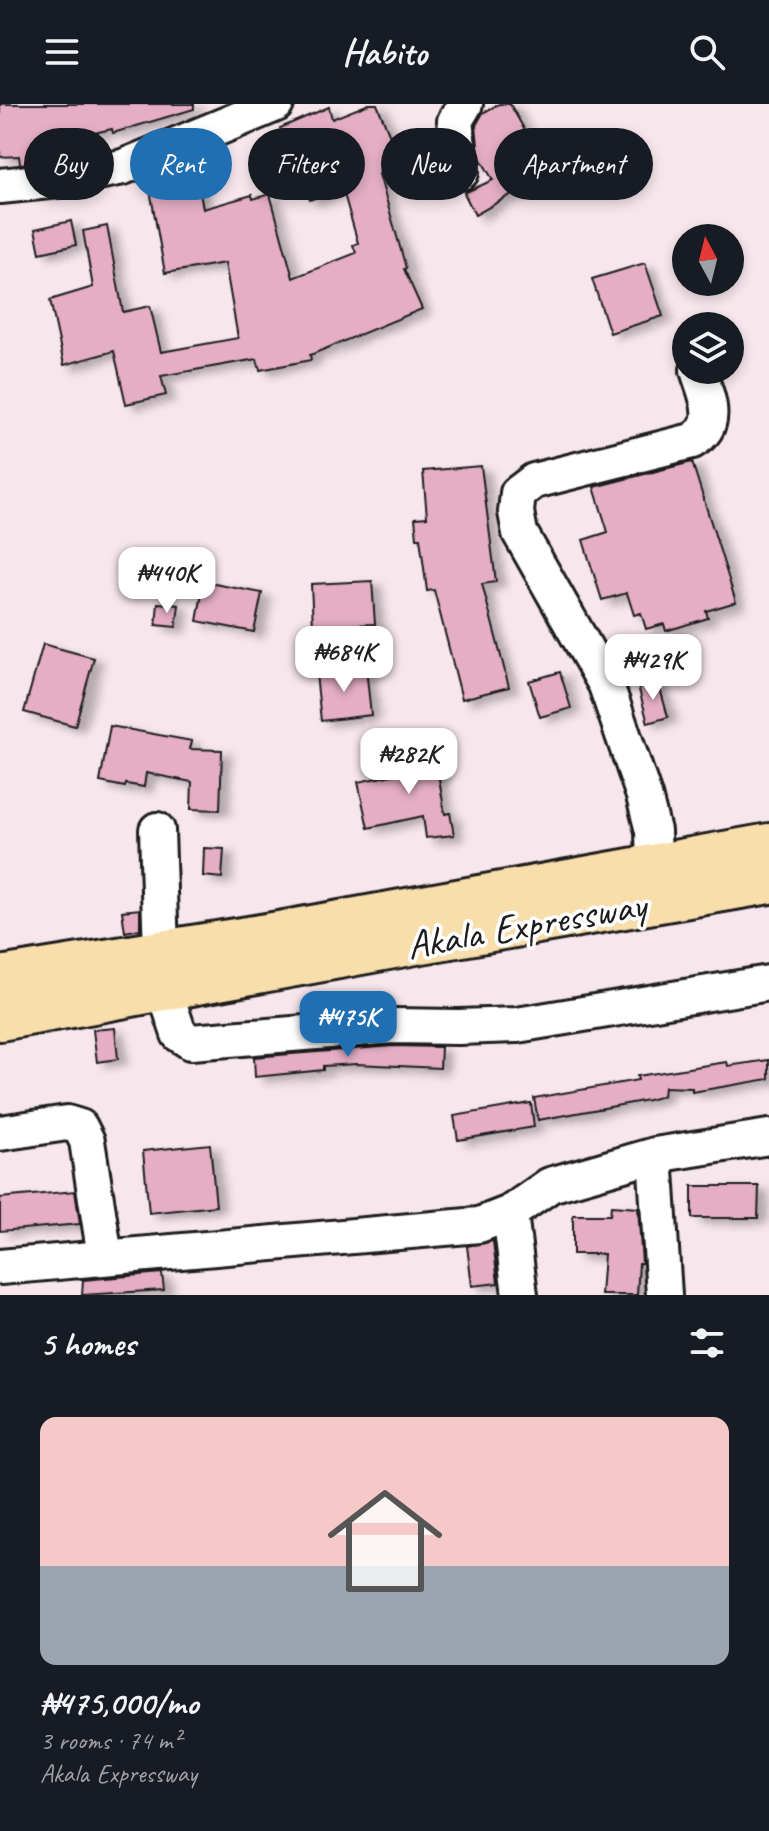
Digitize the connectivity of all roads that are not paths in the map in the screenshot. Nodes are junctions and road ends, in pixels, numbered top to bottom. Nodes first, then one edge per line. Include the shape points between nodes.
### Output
1 (276, 104) edge
2 (465, 104) edge
3 (456, 128) edge
4 (0, 186) edge
5 (702, 384) edge
6 (157, 830) dead end
7 (769, 845) edge
8 (654, 865) junction
9 (769, 882) edge
10 (162, 970) junction
11 (0, 978) edge
12 (769, 983) edge
13 (0, 1019) edge
14 (0, 1133) edge
15 (769, 1137) edge
16 (655, 1155) junction
17 (510, 1213) junction
18 (105, 1257) junction
19 (0, 1267) edge
20 (520, 1295) edge
21 (664, 1295) edge

1 - 4 street via 123,167
2 - 3 street
5 - 8 street via 710,417 702,435 534,481 518,493 516,504 520,533 606,685 644,796
6 - 10 street
7 - 8 main road, Akala Expressway
8 - 10 main road, Akala Expressway
9 - 10 main road, Akala Expressway
10 - 11 main road, Akala Expressway
10 - 12 street via 179,1034 191,1042 379,1026 517,1025
10 - 13 main road, Akala Expressway
14 - 18 street via 67,1123 80,1127 87,1141
15 - 16 street
16 - 17 street via 550,1185
16 - 21 street
17 - 18 street via 479,1225
17 - 20 street
18 - 19 street

